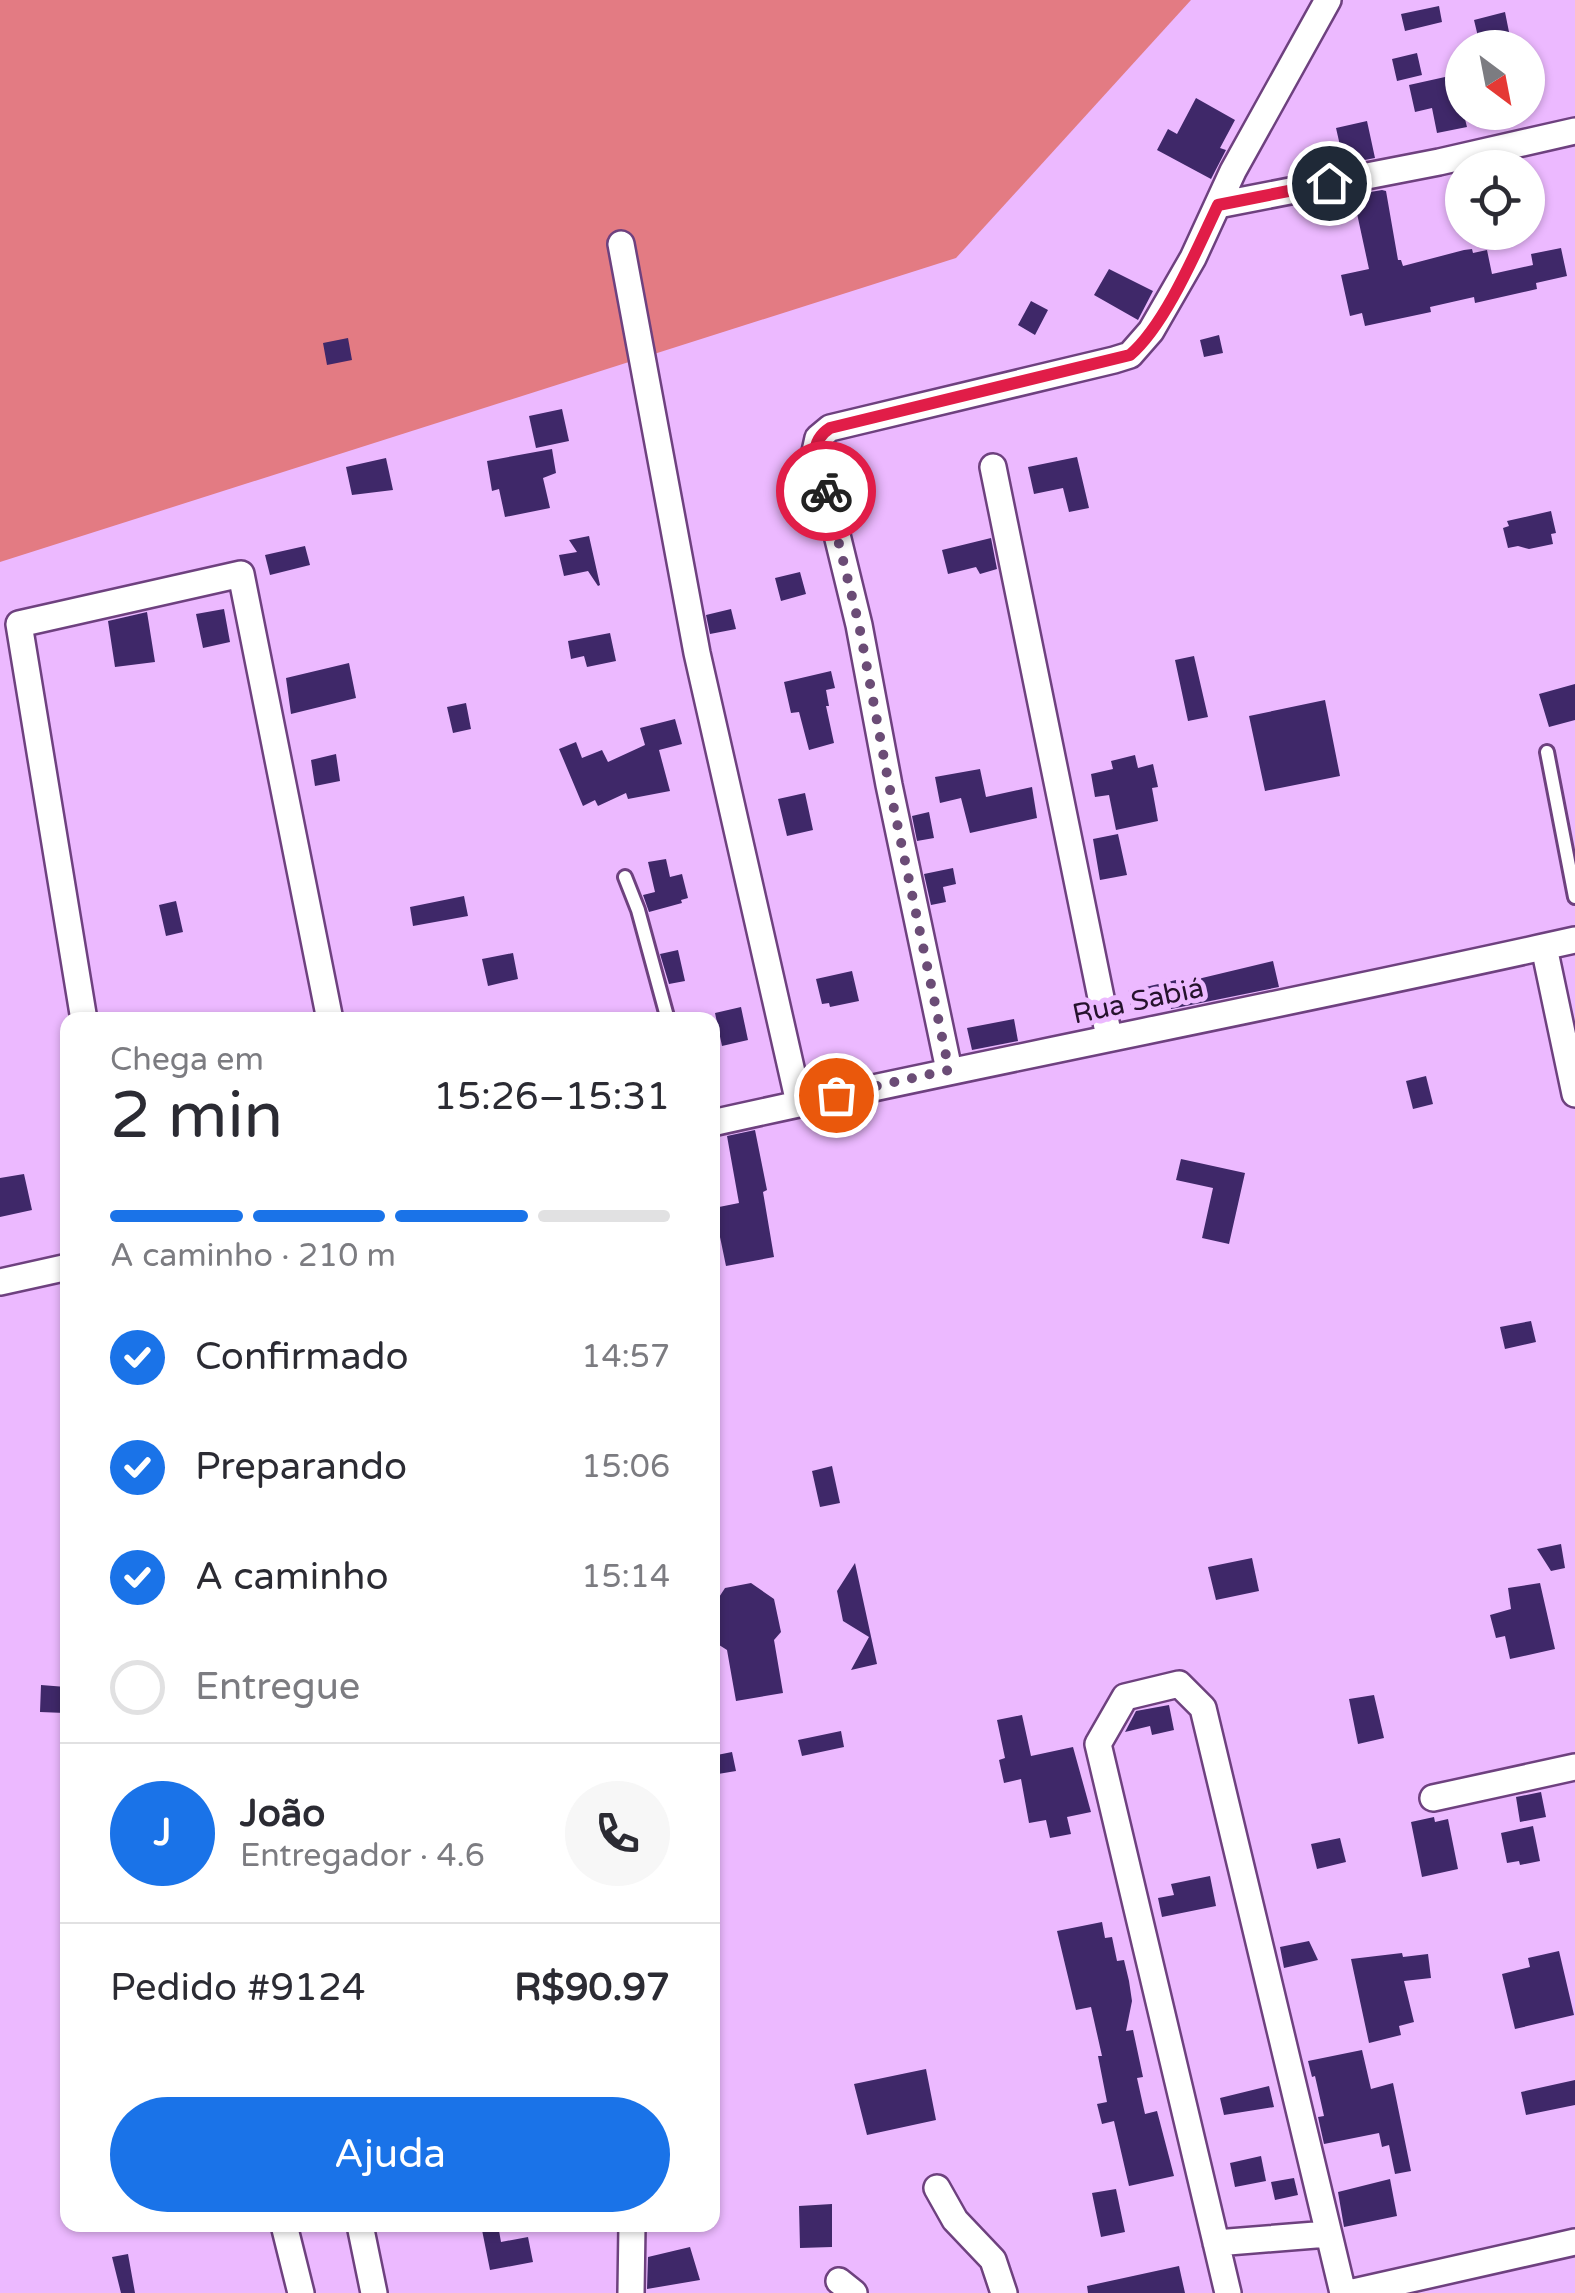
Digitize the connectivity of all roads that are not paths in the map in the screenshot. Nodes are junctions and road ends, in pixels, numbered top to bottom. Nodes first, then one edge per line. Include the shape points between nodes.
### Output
1 (1328, 0) edge
2 (1575, 130) edge
3 (1218, 205) junction
4 (621, 244) dead end
5 (993, 467) dead end
6 (1547, 752) dead end
7 (625, 877) dead end
8 (1575, 898) edge
9 (1575, 940) edge
10 (1544, 947) junction
11 (83, 1012) edge
12 (328, 1012) edge
13 (666, 1012) edge
14 (1109, 1037) junction
15 (949, 1070) junction
16 (1575, 1094) edge
17 (799, 1103) junction
18 (720, 1120) edge
19 (60, 1269) edge
20 (0, 1282) edge
21 (1575, 1767) edge
22 (1433, 1798) dead end
23 (937, 2188) dead end
24 (286, 2232) edge
25 (361, 2232) edge
26 (632, 2232) edge
27 (1328, 2234) junction
28 (1575, 2242) edge
29 (1216, 2243) junction
30 (301, 2293) edge
31 (374, 2293) edge
32 (630, 2293) edge
33 (1004, 2293) edge
34 (1228, 2293) edge
35 (1346, 2293) edge

1 - 3 street
2 - 3 street
3 - 15 street via 1152,331 1130,355 830,428 818,438 814,456 859,625
4 - 17 street via 697,653
5 - 14 street
6 - 8 lane
7 - 13 lane
9 - 10 street, Rua Sabiá
10 - 14 street, Rua Sabiá
10 - 16 street
11 - 12 street via 19,624 242,574
14 - 15 street, Rua Sabiá
15 - 17 street, Rua Sabiá
17 - 18 street, Rua Sabiá
19 - 20 street
21 - 22 street
23 - 33 street via 954,2220 993,2260
24 - 30 street
25 - 31 street
26 - 32 street
27 - 29 street
27 - 29 street via 1203,1708 1179,1684 1125,1697 1098,1744
27 - 35 street
28 - 35 street
29 - 34 street

